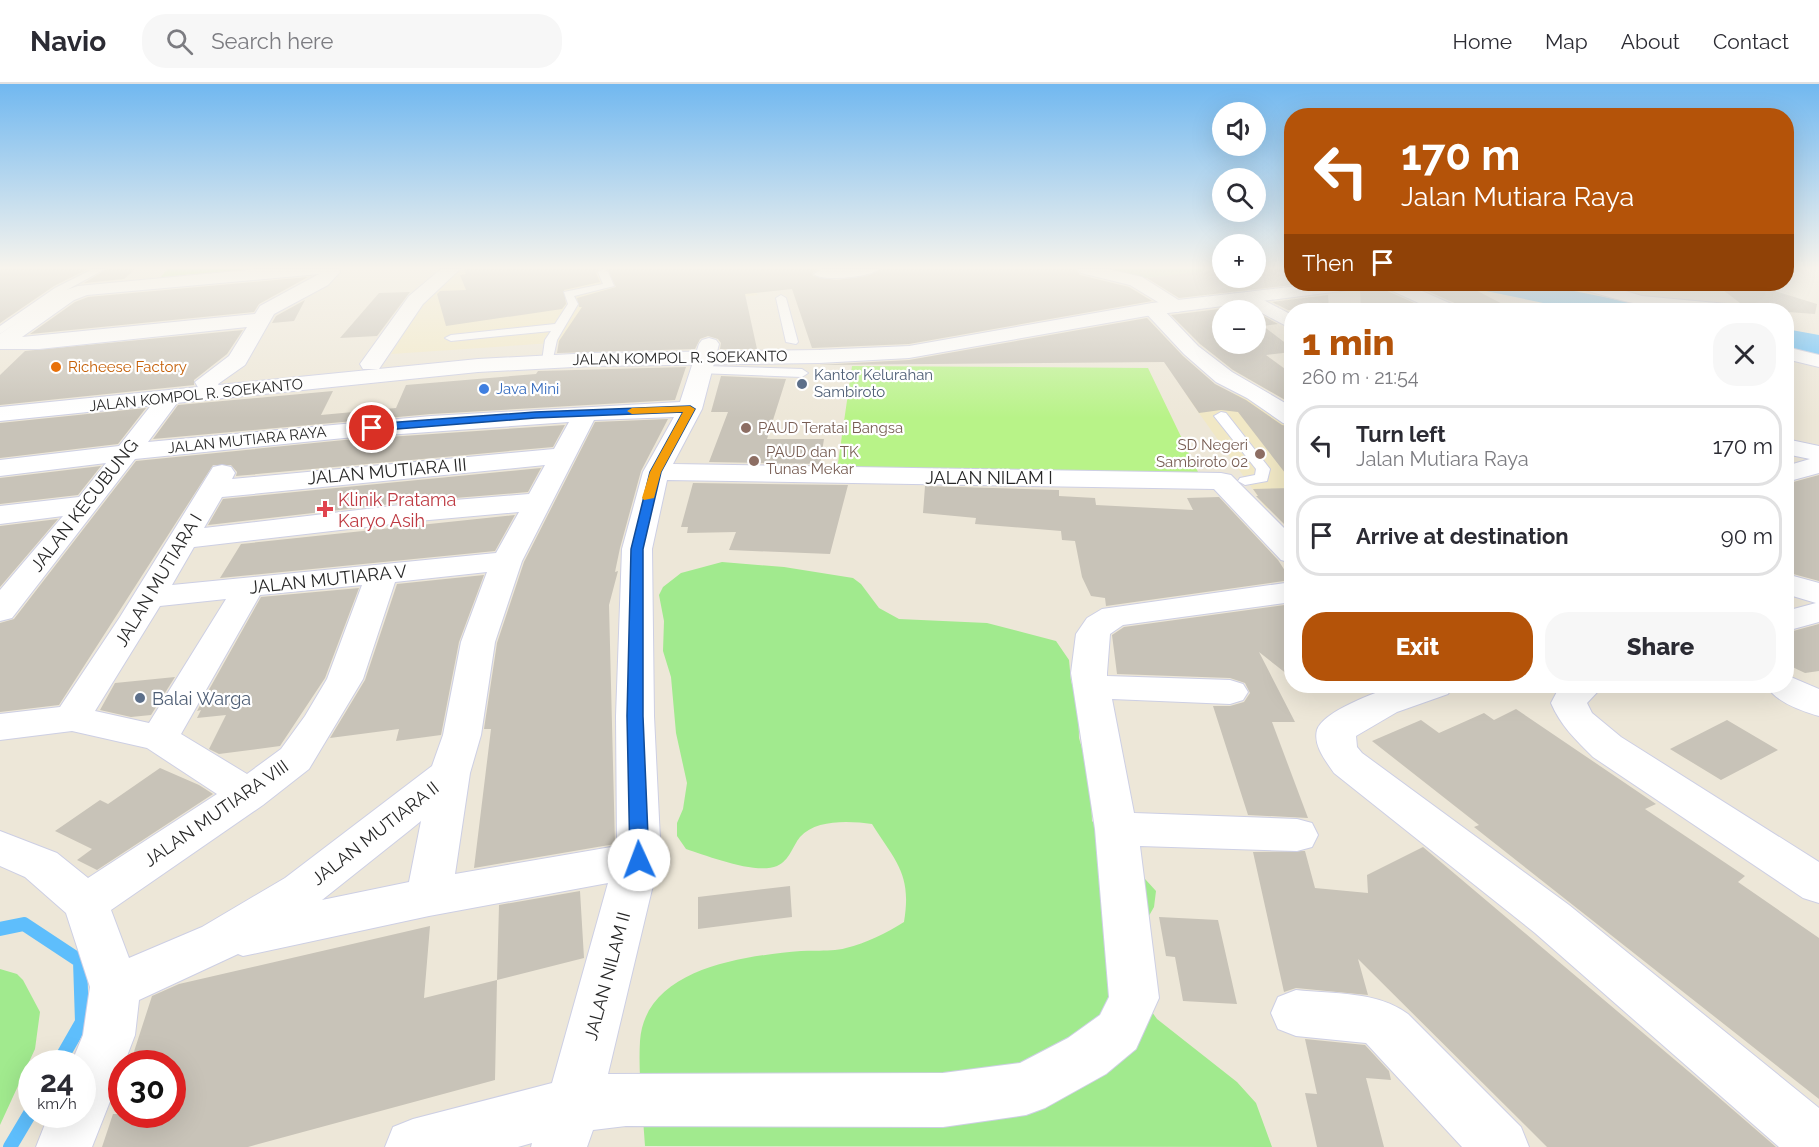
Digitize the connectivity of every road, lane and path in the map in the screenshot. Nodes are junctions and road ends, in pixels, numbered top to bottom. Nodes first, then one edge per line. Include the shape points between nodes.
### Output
1 (18, 319) edge
2 (37, 319) edge
3 (261, 319) joint
4 (403, 319) edge
5 (563, 319) edge
6 (787, 319) edge
7 (1093, 319) edge
8 (1174, 319) edge
9 (557, 327) junction
10 (0, 331) edge
11 (451, 338) dead end
12 (792, 342) junction
13 (852, 349) junction
14 (1794, 354) edge
15 (548, 356) junction
16 (706, 357) junction
17 (1819, 361) edge
18 (371, 364) junction
19 (802, 373) dead end
20 (209, 388) junction
21 (168, 399) junction
22 (0, 404) edge
23 (690, 409) junction
24 (1284, 412) edge
25 (586, 413) junction
26 (0, 414) edge
27 (1221, 416) dead end
28 (242, 440) junction
29 (1794, 448) edge
30 (127, 451) junction
31 (1819, 454) edge
32 (563, 456) junction
33 (1819, 465) edge
34 (0, 468) edge
35 (656, 472) junction
36 (1794, 472) edge
37 (1235, 481) junction
38 (212, 490) junction
39 (538, 502) junction
40 (88, 504) junction
41 (0, 515) edge
42 (182, 539) junction
43 (1284, 544) edge
44 (507, 561) junction
45 (382, 574) junction
46 (1794, 586) edge
47 (249, 587) junction
48 (1284, 593) edge
49 (1819, 594) edge
50 (149, 597) junction
51 (0, 611) edge
52 (1819, 612) edge
53 (1794, 619) edge
54 (1091, 687) junction
55 (1794, 691) edge
56 (1230, 692) dead end
57 (1406, 693) edge
58 (1574, 693) edge
59 (1819, 704) edge
60 (72, 718) junction
61 (0, 728) edge
62 (159, 738) junction
63 (450, 774) junction
64 (248, 795) junction
65 (1116, 828) junction
66 (1297, 835) dead end
67 (0, 848) edge
68 (639, 860) junction
69 (1819, 885) edge
70 (429, 897) junction
71 (86, 903) junction
72 (219, 941) junction
73 (115, 987) junction
74 (1296, 1013) dead end
75 (96, 1068) edge
76 (566, 1126) edge
77 (72, 1128) edge
78 (1819, 1144) edge
79 (64, 1147) edge
80 (413, 1147) edge
81 (1501, 1147) edge

1 - 10 lane
2 - 3 street via 3,344
3 - 20 street via 237,360
4 - 18 street
5 - 9 lane
6 - 12 lane
7 - 13 street, JALAN KOMPOL R. SOEKANTO via 960,345
8 - 24 street via 1191,350 1224,377
9 - 11 lane
9 - 15 lane
12 - 13 street, JALAN KOMPOL R. SOEKANTO
12 - 16 street, JALAN KOMPOL R. SOEKANTO
13 - 16 street, JALAN KOMPOL R. SOEKANTO
14 - 17 street
15 - 16 street, JALAN KOMPOL R. SOEKANTO
15 - 18 street, JALAN KOMPOL R. SOEKANTO
15 - 20 street, JALAN KOMPOL R. SOEKANTO
16 - 19 lane
16 - 23 street, JALAN NILAM II
18 - 20 street, JALAN KOMPOL R. SOEKANTO
20 - 21 street, JALAN KOMPOL R. SOEKANTO
20 - 22 street, JALAN KOMPOL R. SOEKANTO
21 - 26 street, JALAN KOMPOL R. SOEKANTO
21 - 30 street, JALAN KECUBUNG
23 - 25 street, JALAN MUTIARA RAYA
23 - 35 street, JALAN NILAM II
25 - 28 street, JALAN MUTIARA RAYA via 437,421
25 - 32 street, JALAN MUTIARA II
27 - 37 lane via 1265,474 1262,478
28 - 30 street, JALAN MUTIARA RAYA
28 - 38 street, JALAN MUTIARA I
29 - 31 street
30 - 34 street, JALAN MUTIARA RAYA
30 - 40 street, JALAN KECUBUNG
32 - 38 street, JALAN MUTIARA III
32 - 39 street, JALAN MUTIARA II
33 - 36 street
35 - 37 street, JALAN NILAM I
35 - 68 street, JALAN NILAM II via 637,549 635,716
37 - 43 street
38 - 42 street, JALAN MUTIARA I
39 - 42 street
39 - 44 street, JALAN MUTIARA II
40 - 41 street
40 - 51 street, JALAN KECUBUNG
42 - 50 street, JALAN MUTIARA I
44 - 45 street, JALAN MUTIARA V
44 - 63 street, JALAN MUTIARA II via 478,642 462,735
45 - 47 street, JALAN MUTIARA V
45 - 64 street, JALAN MUTIARA VIII via 345,679 320,723 295,759
46 - 49 street
47 - 50 street, JALAN MUTIARA V
47 - 62 street
48 - 54 street via 1114,616 1093,634
50 - 60 street, JALAN MUTIARA I
52 - 53 street
54 - 56 street
54 - 65 street
55 - 59 street
57 - 78 street via 1360,714 1336,731 1338,749 1348,763 1552,919
58 - 69 street via 1569,703 1577,720 1607,747
60 - 61 street
60 - 62 street
62 - 64 street
63 - 70 street
63 - 72 street, JALAN MUTIARA II via 301,891
64 - 71 street, JALAN MUTIARA VIII
65 - 66 street
65 - 76 street via 1134,998 1118,1032 1087,1056 1026,1089 943,1100 626,1099
67 - 71 street via 41,865
68 - 70 street
68 - 76 street, JALAN NILAM II
70 - 72 street
71 - 73 street
72 - 73 street, JALAN MUTIARA II
73 - 75 street via 109,1035
74 - 81 street via 1377,1021
76 - 80 street
77 - 79 street

